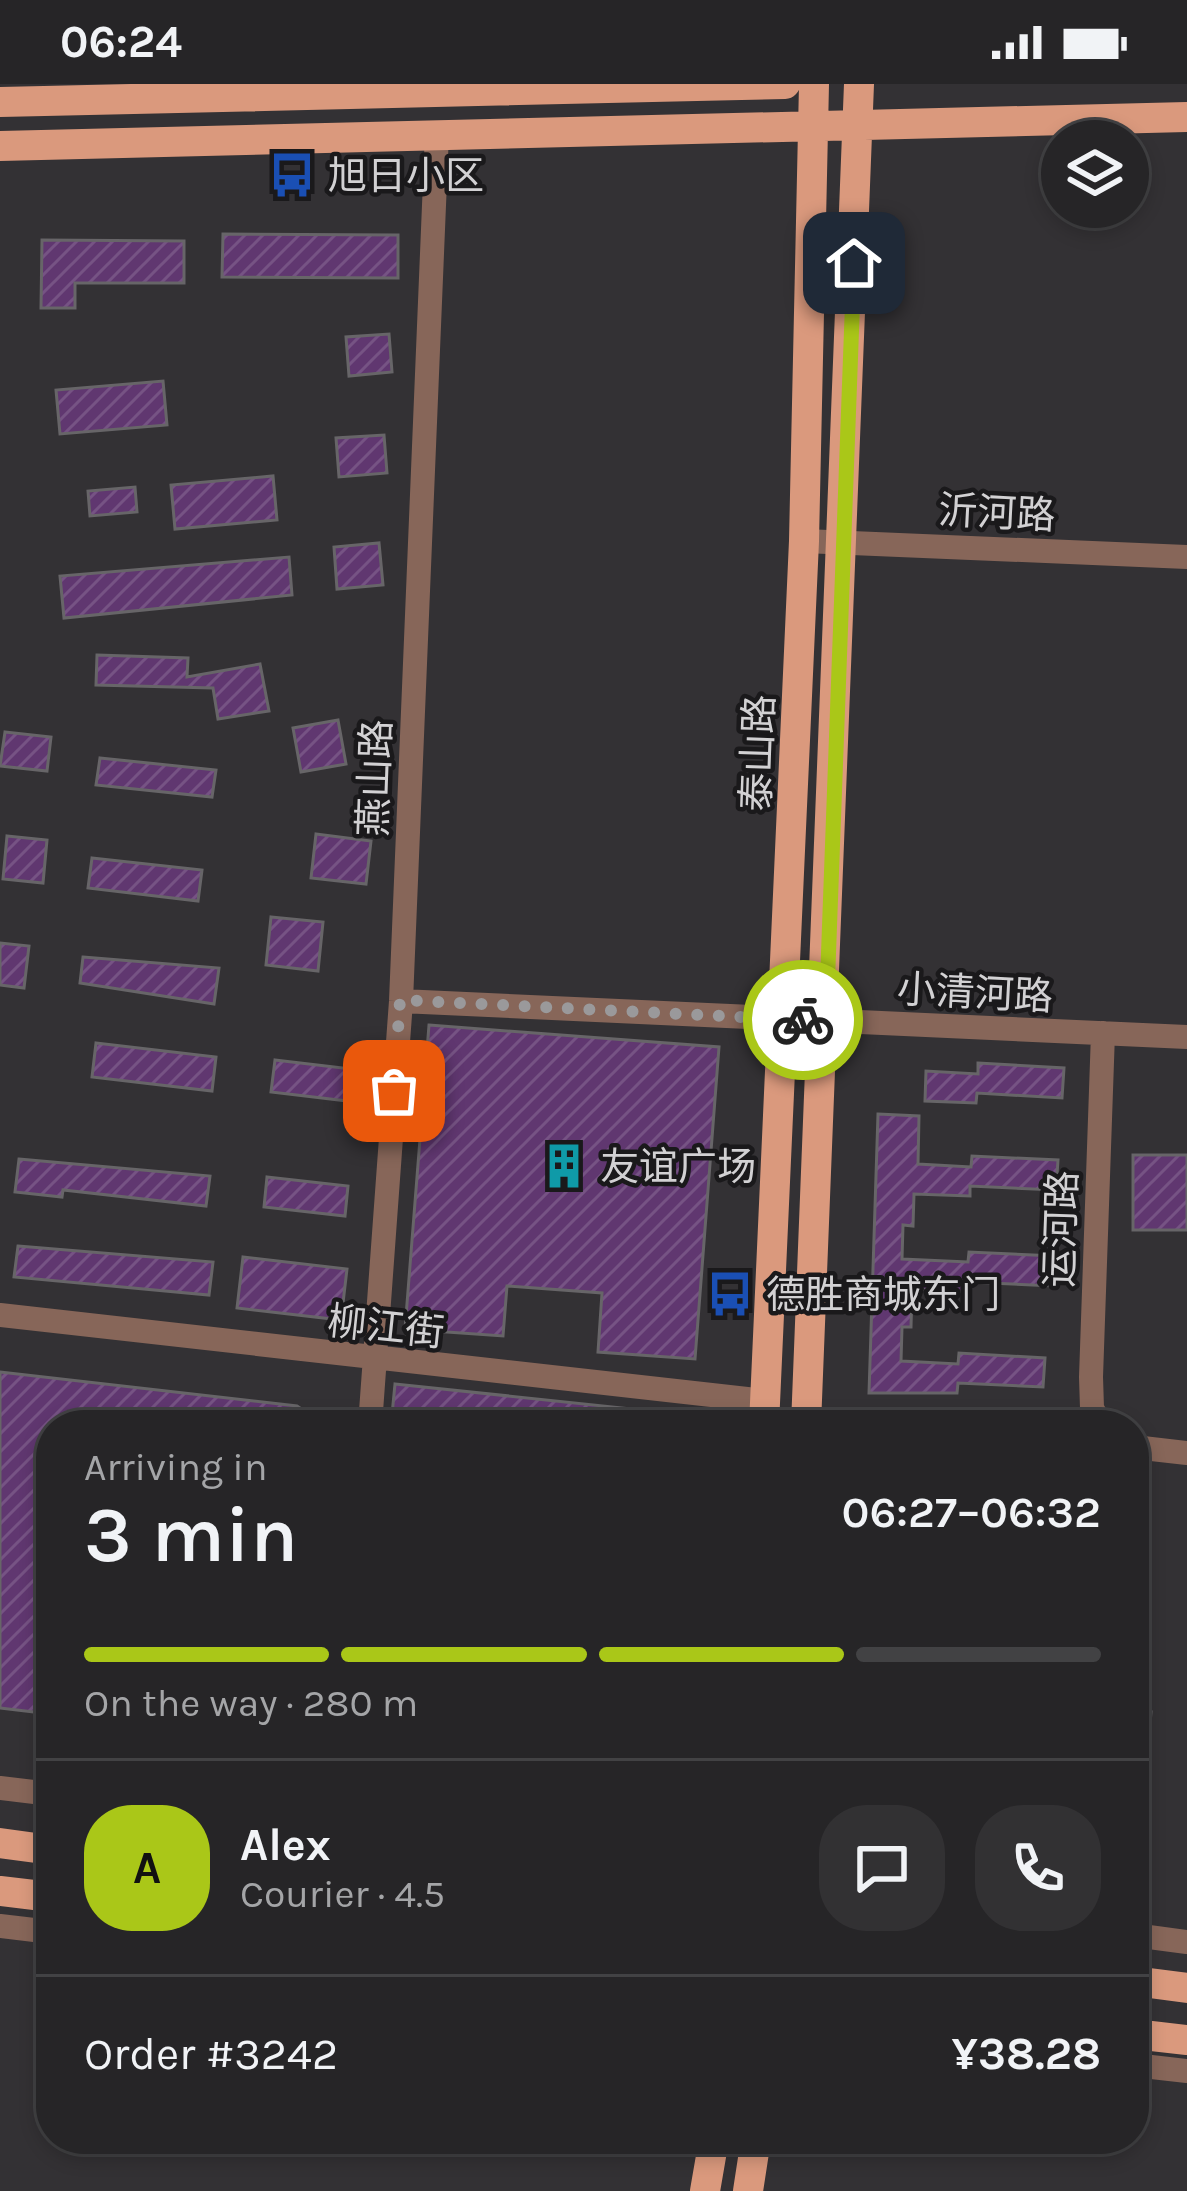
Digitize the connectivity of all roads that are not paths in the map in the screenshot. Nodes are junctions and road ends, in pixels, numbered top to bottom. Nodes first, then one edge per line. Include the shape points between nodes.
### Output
1 (785, 84) edge
2 (814, 84) edge
3 (859, 84) edge
4 (0, 102) edge
5 (1187, 117) edge
6 (859, 124) junction
7 (815, 126) junction
8 (437, 133) junction
9 (0, 146) edge
10 (844, 540) junction
11 (804, 541) junction
12 (1187, 557) edge
13 (400, 1000) junction
14 (786, 1019) junction
15 (826, 1021) junction
16 (1103, 1034) junction
17 (1187, 1037) edge
18 (0, 1315) edge
19 (376, 1362) junction
20 (371, 1410) edge
21 (741, 1410) edge
22 (764, 1410) edge
23 (807, 1410) edge
24 (1093, 1410) edge
25 (1149, 1449) edge
26 (1187, 1453) edge
27 (0, 1788) edge
28 (36, 1792) edge
29 (0, 1844) edge
30 (36, 1848) edge
31 (0, 1891) edge
32 (36, 1895) edge
33 (0, 1926) edge
34 (36, 1930) edge
35 (1149, 1937) edge
36 (1187, 1942) edge
37 (1149, 1983) edge
38 (1187, 1988) edge
39 (1149, 2035) edge
40 (1187, 2040) edge
41 (1149, 2067) edge
42 (1187, 2071) edge
43 (711, 2154) edge
44 (754, 2154) edge
45 (705, 2191) edge
46 (748, 2191) edge

1 - 4 main road
2 - 7 main road, 泰山路
3 - 6 main road, 泰山路
5 - 6 main road
6 - 7 main road
6 - 10 main road, 泰山路
7 - 8 main road
7 - 11 main road, 泰山路
8 - 9 main road
8 - 13 street, 燕山路
10 - 11 street, 沂河路
10 - 12 street, 沂河路
10 - 15 main road, 泰山路
11 - 14 main road, 泰山路
13 - 14 street, 小清河路
13 - 19 street, 燕山路
14 - 15 street, 小清河路
14 - 22 main road, 泰山路
15 - 16 street, 小清河路
15 - 23 main road, 泰山路
16 - 17 street, 小清河路
16 - 24 street, 运河路
18 - 19 street, 柳江街
19 - 20 street, 燕山路
19 - 21 street, 柳江街
25 - 26 street
27 - 28 street
29 - 30 main road
31 - 32 main road
33 - 34 street
35 - 36 street
37 - 38 main road
39 - 40 main road
41 - 42 street
43 - 45 main road
44 - 46 main road

